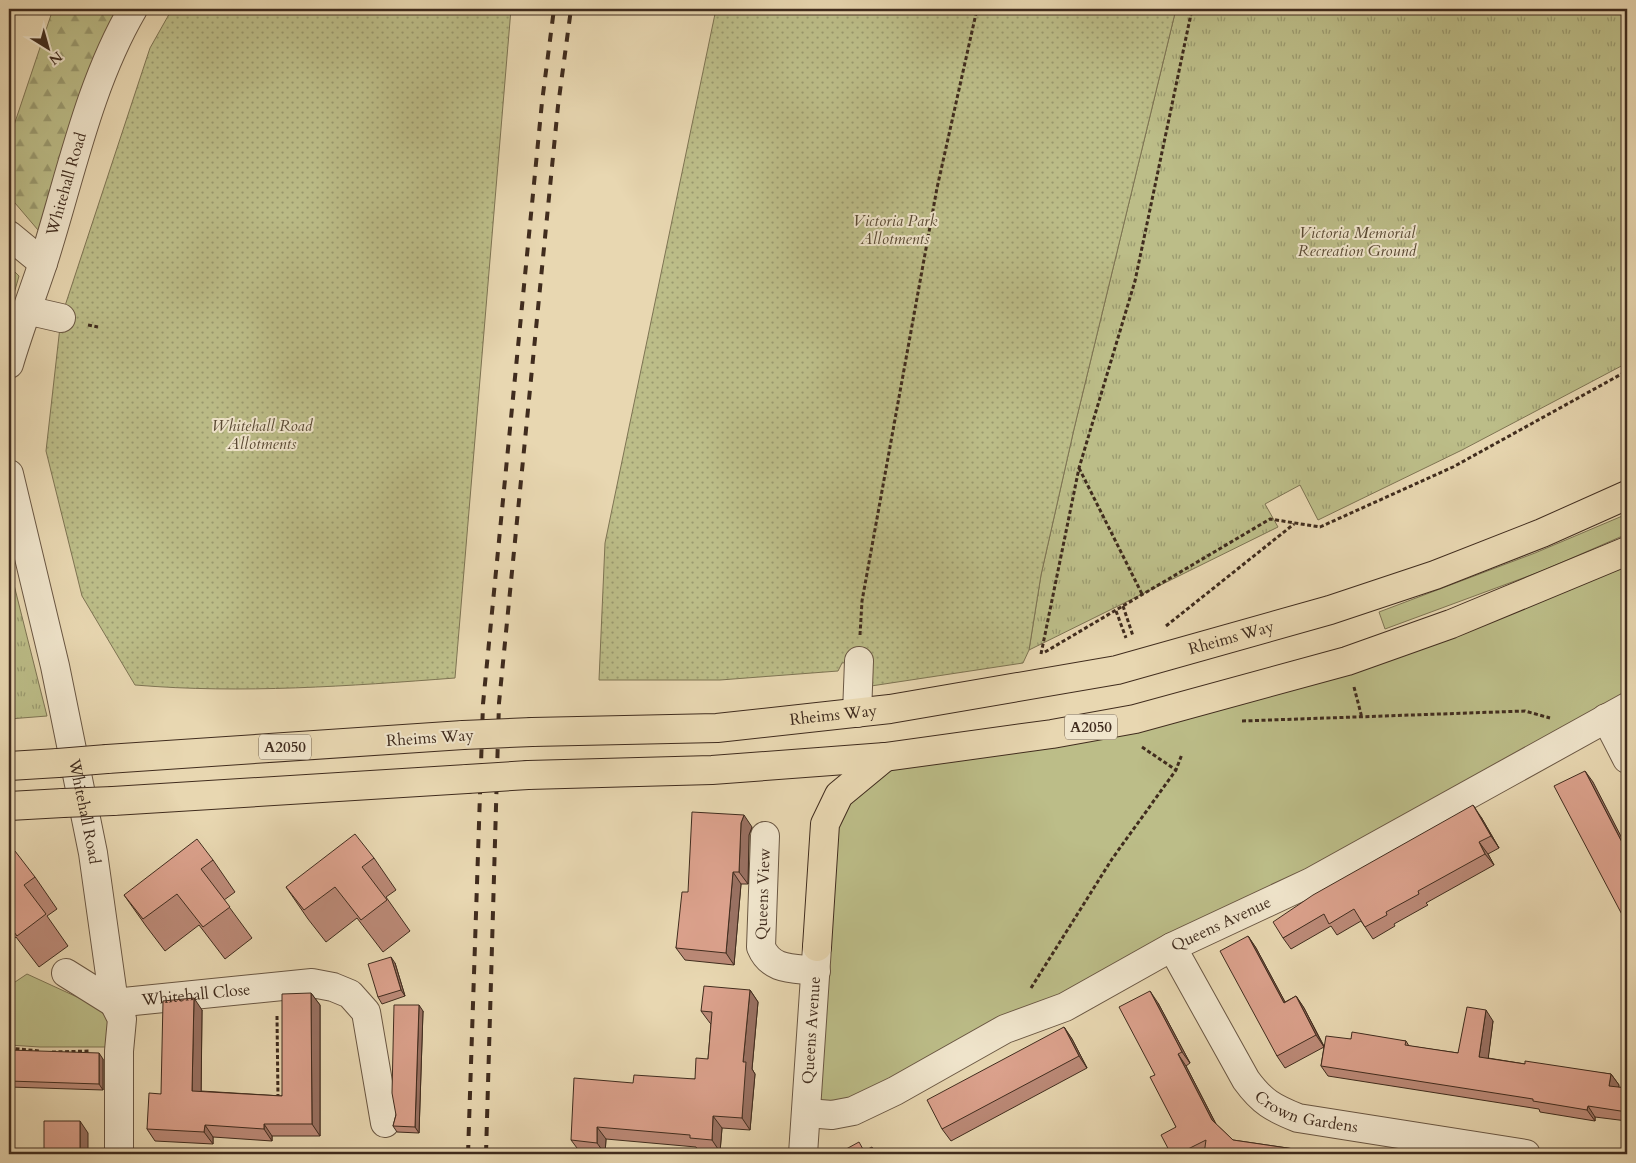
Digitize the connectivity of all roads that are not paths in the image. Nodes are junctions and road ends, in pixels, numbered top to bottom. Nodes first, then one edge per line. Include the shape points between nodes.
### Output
1 (133, 9) edge
2 (9, 235) edge
3 (43, 263) junction
4 (26, 310) junction
5 (61, 318) dead end
6 (9, 364) edge
7 (9, 474) edge
8 (1627, 495) edge
9 (1627, 551) edge
10 (859, 661) road end
11 (857, 713) junction
12 (1607, 718) edge
13 (885, 757) junction
14 (1627, 759) edge
15 (9, 766) edge
16 (9, 806) edge
17 (765, 836) dead end
18 (1172, 947) junction
19 (817, 959) junction
20 (66, 973) dead end
21 (114, 1003) junction
22 (807, 1113) junction
23 (386, 1123) dead end
24 (119, 1154) edge
25 (803, 1154) edge
26 (1526, 1154) edge

1 - 3 street, Whitehall Road via 115,40 63,188
2 - 3 street
3 - 4 street, Whitehall Road
4 - 5 street
4 - 6 street, Whitehall Road
7 - 21 street, Whitehall Road via 53,657 93,853
8 - 11 main road, Rheims Way / A2050 via 1435,575 1330,610 1117,670
9 - 13 main road, A2050 via 1451,624 1347,661 1135,719
10 - 11 street
11 - 15 main road, Rheims Way / A2050, bridge via 718,728 463,735
12 - 14 street
12 - 18 street, Queens Avenue via 1311,882
13 - 16 main road, A2050, bridge via 712,770 528,775
13 - 19 main road via 839,795 825,824
17 - 19 street, Queens View via 761,947 765,957 775,965
18 - 22 street, Queens Avenue via 1065,1006 1006,1029 896,1091 853,1111 832,1115
18 - 26 street, Crown Gardens via 1246,1080 1258,1097 1273,1109 1298,1118
19 - 22 street, Queens Avenue
20 - 21 street
21 - 23 street, Whitehall Close via 312,983 350,994 366,1012
21 - 24 street, Whitehall Road via 122,1019
22 - 25 street, Queens Avenue

